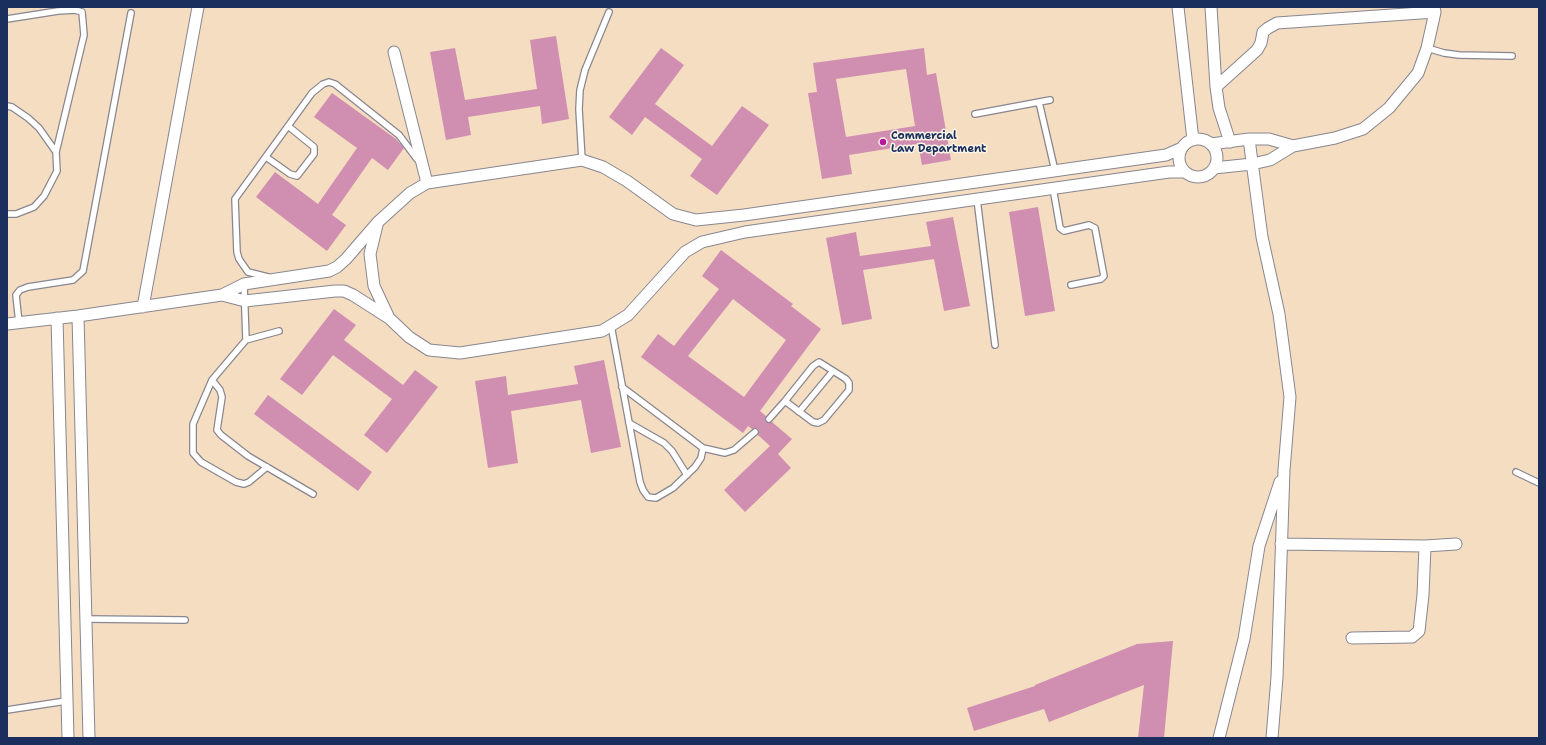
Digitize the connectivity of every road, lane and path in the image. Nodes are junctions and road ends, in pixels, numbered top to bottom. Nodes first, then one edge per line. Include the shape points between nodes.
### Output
1 (198, 7) edge
2 (1178, 7) edge
3 (1211, 7) edge
4 (1434, 10) edge
5 (609, 12) dead end
6 (131, 13) dead end
7 (7, 19) edge
8 (1427, 48) junction
9 (394, 52) dead end
10 (1512, 56) dead end
11 (1216, 87) junction
12 (1050, 100) dead end
13 (1039, 102) junction
14 (7, 106) edge
15 (975, 114) dead end
16 (288, 126) junction
17 (1249, 139) junction
18 (1193, 140) junction
19 (1230, 142) junction
20 (1211, 144) junction
21 (1293, 146) junction
22 (1182, 148) junction
23 (56, 152) junction
24 (1166, 155) junction
25 (266, 156) junction
26 (582, 160) junction
27 (1252, 164) junction
28 (423, 168) junction
29 (1214, 168) junction
30 (1055, 171) junction
31 (1168, 172) junction
32 (1185, 172) junction
33 (427, 183) junction
34 (1053, 188) junction
35 (977, 199) junction
36 (7, 214) edge
37 (378, 222) junction
38 (274, 279) junction
39 (244, 284) junction
40 (1070, 285) dead end
41 (222, 295) junction
42 (245, 300) junction
43 (143, 307) junction
44 (78, 316) junction
45 (57, 318) junction
46 (388, 318) junction
47 (19, 323) junction
48 (7, 324) edge
49 (611, 325) junction
50 (279, 331) dead end
51 (246, 340) junction
52 (995, 345) dead end
53 (833, 371) junction
54 (212, 380) junction
55 (622, 386) junction
56 (784, 401) junction
57 (800, 412) junction
58 (768, 419) dead end
59 (629, 423) junction
60 (755, 432) dead end
61 (703, 448) junction
62 (267, 467) junction
63 (1284, 470) junction
64 (1516, 472) dead end
65 (687, 475) junction
66 (1539, 483) edge
67 (312, 494) dead end
68 (1281, 544) junction
69 (1456, 544) dead end
70 (1426, 546) junction
71 (86, 619) junction
72 (185, 620) dead end
73 (1352, 638) dead end
74 (66, 701) junction
75 (7, 710) edge
76 (68, 738) edge
77 (89, 738) edge
78 (1219, 738) edge
79 (1272, 738) edge

1 - 43 street
2 - 18 street
3 - 11 street
4 - 8 street
4 - 11 street via 1276,23 1263,32 1257,50
5 - 26 lane via 585,70 580,90 578,109
6 - 47 lane via 83,271 73,280 20,290 16,295
7 - 23 lane via 58,11 82,12 84,36
8 - 10 lane via 1459,55
8 - 21 street via 1418,73 1389,108 1363,129 1335,138
9 - 28 street
11 - 19 street via 1219,108
12 - 13 lane
13 - 15 lane
13 - 30 lane
14 - 23 lane via 28,118 39,128
16 - 25 lane
16 - 25 lane via 314,147 314,154 297,176 290,174
16 - 28 lane via 312,93 329,82 335,84 399,135
17 - 19 street
17 - 21 street via 1268,139
17 - 27 street
18 - 20 street via 1200,139
18 - 22 street
19 - 20 street
20 - 29 street via 1217,156
21 - 27 street via 1270,160
22 - 24 street
22 - 32 street via 1180,160
23 - 36 lane via 57,171 44,196 34,207 16,214
24 - 30 street
24 - 31 street
25 - 38 lane via 235,199 237,252 248,272
26 - 30 street via 615,174 673,214 696,220
26 - 33 street
27 - 29 street
27 - 63 street via 1262,237 1279,314 1290,397
28 - 33 street
29 - 32 street via 1210,173 1197,177
31 - 32 street
31 - 34 street
33 - 37 street via 410,193
34 - 35 street
34 - 40 lane via 1060,228 1064,231 1089,225 1095,228 1104,276 1101,279
35 - 49 street via 745,232 702,242 685,252 628,315
35 - 52 lane
37 - 38 street via 337,267 329,271
37 - 46 street via 370,254 374,286
38 - 39 street
39 - 41 street
39 - 42 lane
41 - 42 street
41 - 43 street
42 - 46 street via 344,291
42 - 51 lane
43 - 44 street
44 - 45 street
44 - 71 street
45 - 47 street
45 - 74 street
46 - 49 street via 408,337 429,350 460,353 602,331
47 - 48 street
49 - 55 lane
50 - 51 lane
51 - 54 lane
53 - 56 lane via 819,362
53 - 57 lane
53 - 57 lane via 846,379 849,390 824,420 818,423
54 - 62 lane via 222,397 217,430 221,436 248,456
54 - 62 lane via 193,424 193,453 201,462 244,484
55 - 59 lane
55 - 61 lane
56 - 57 lane
56 - 58 lane
59 - 65 lane via 664,443
59 - 65 lane via 640,482 648,497 656,498 673,488
60 - 61 lane via 734,450 725,453
61 - 65 lane via 701,458
62 - 67 lane
63 - 68 street
63 - 78 street via 1259,546 1244,639
64 - 66 lane
68 - 70 street
68 - 79 street via 1277,677
69 - 70 street
70 - 73 street via 1419,631 1412,637
71 - 72 lane
71 - 77 street
74 - 75 lane
74 - 76 street

